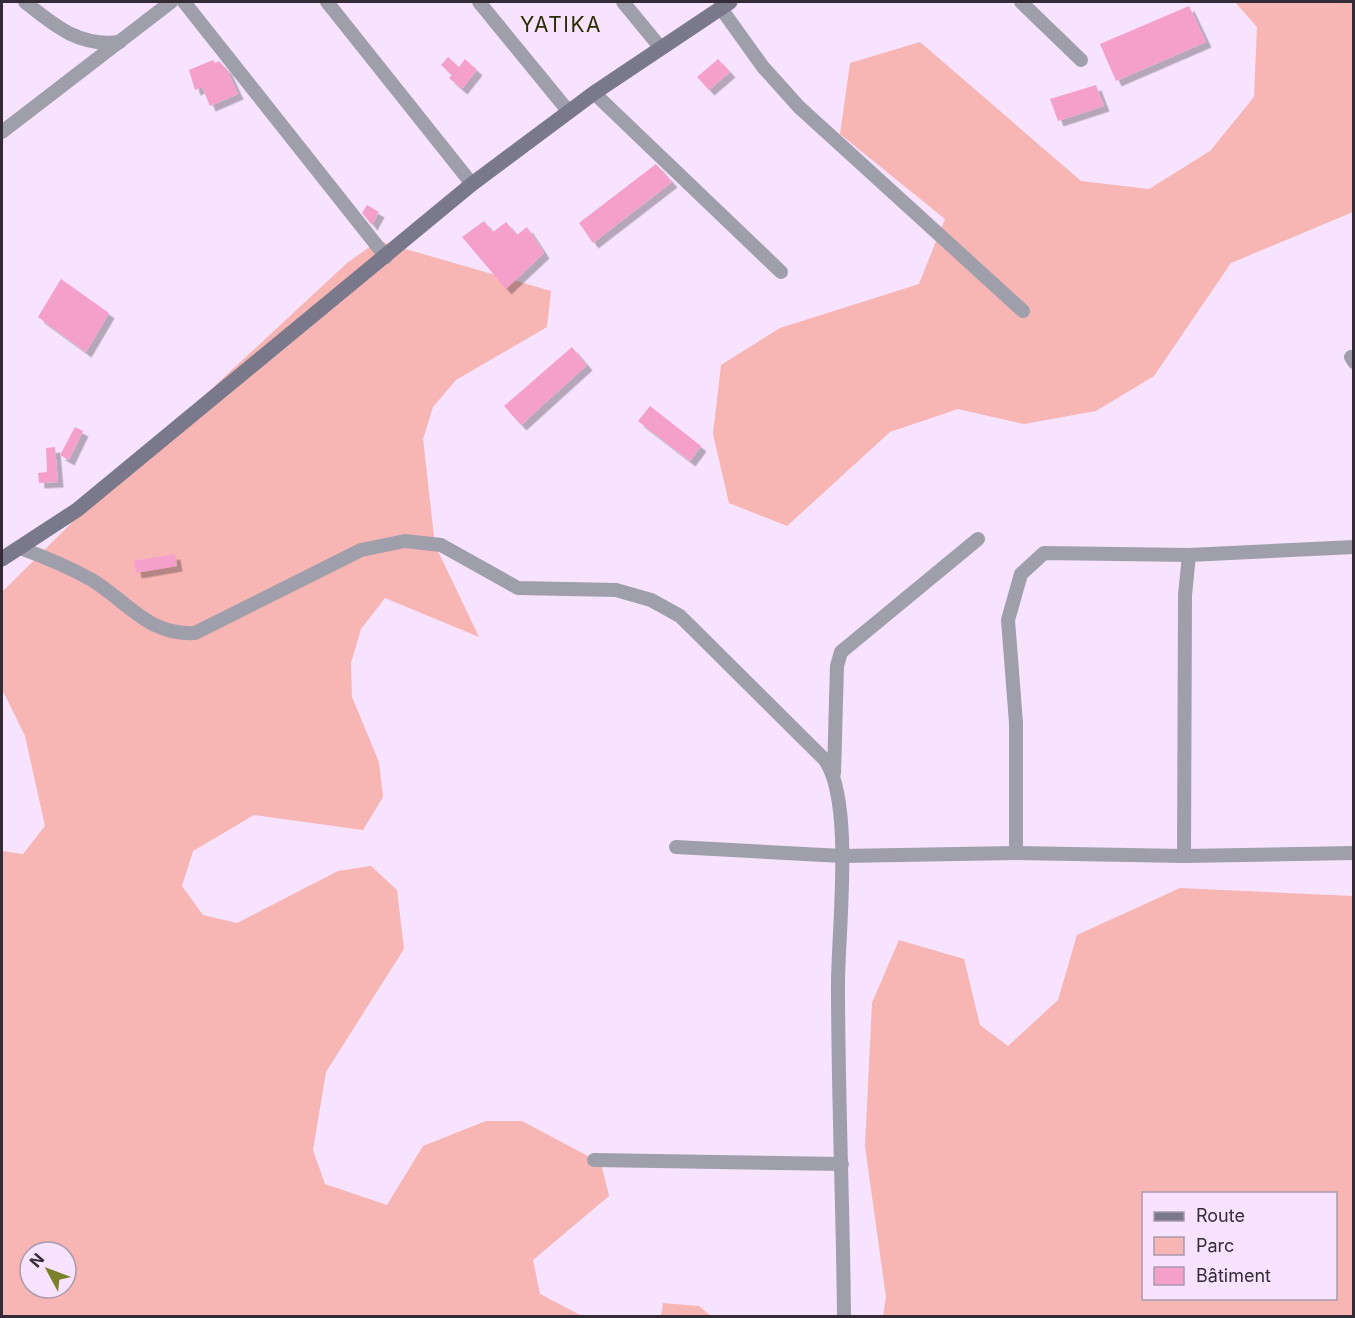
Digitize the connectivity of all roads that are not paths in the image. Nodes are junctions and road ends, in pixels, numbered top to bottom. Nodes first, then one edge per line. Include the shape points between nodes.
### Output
1 (25, 2) edge
2 (171, 2) edge
3 (184, 2) edge
4 (327, 2) edge
5 (479, 2) edge
6 (623, 2) edge
7 (1021, 2) edge
8 (725, 4) edge
9 (120, 42) junction
10 (660, 47) junction
11 (1081, 60) dead end
12 (594, 93) junction
13 (569, 112) junction
14 (2, 132) edge
15 (472, 184) junction
16 (386, 257) junction
17 (781, 272) dead end
18 (1023, 311) dead end
19 (978, 539) dead end
20 (1353, 547) edge
21 (20, 548) junction
22 (1189, 555) junction
23 (2, 559) edge
24 (834, 773) junction
25 (676, 848) dead end
26 (1016, 853) junction
27 (1353, 853) edge
28 (842, 856) junction
29 (1184, 856) junction
30 (594, 1160) dead end
31 (842, 1164) junction
32 (844, 1317) edge

1 - 9 street via 48,21 88,42
2 - 9 street
3 - 16 street
4 - 15 street
5 - 13 street
6 - 10 street
7 - 11 street
8 - 10 main road
8 - 18 street via 763,67 799,107
9 - 14 street
10 - 12 main road
12 - 13 main road
12 - 17 street
13 - 15 main road
15 - 16 main road
16 - 21 main road via 77,510
19 - 24 street via 841,652 837,666
20 - 22 street
21 - 23 main road
21 - 24 street via 79,573 159,629 175,635 195,633 361,550 405,541 441,545 518,588 616,590 651,600 680,616
22 - 26 street via 1044,553 1021,574 1008,621 1017,723
22 - 29 street via 1185,596
24 - 28 street
25 - 28 street
26 - 28 street
26 - 29 street
27 - 29 street
28 - 31 street via 838,984
30 - 31 street
31 - 32 street

